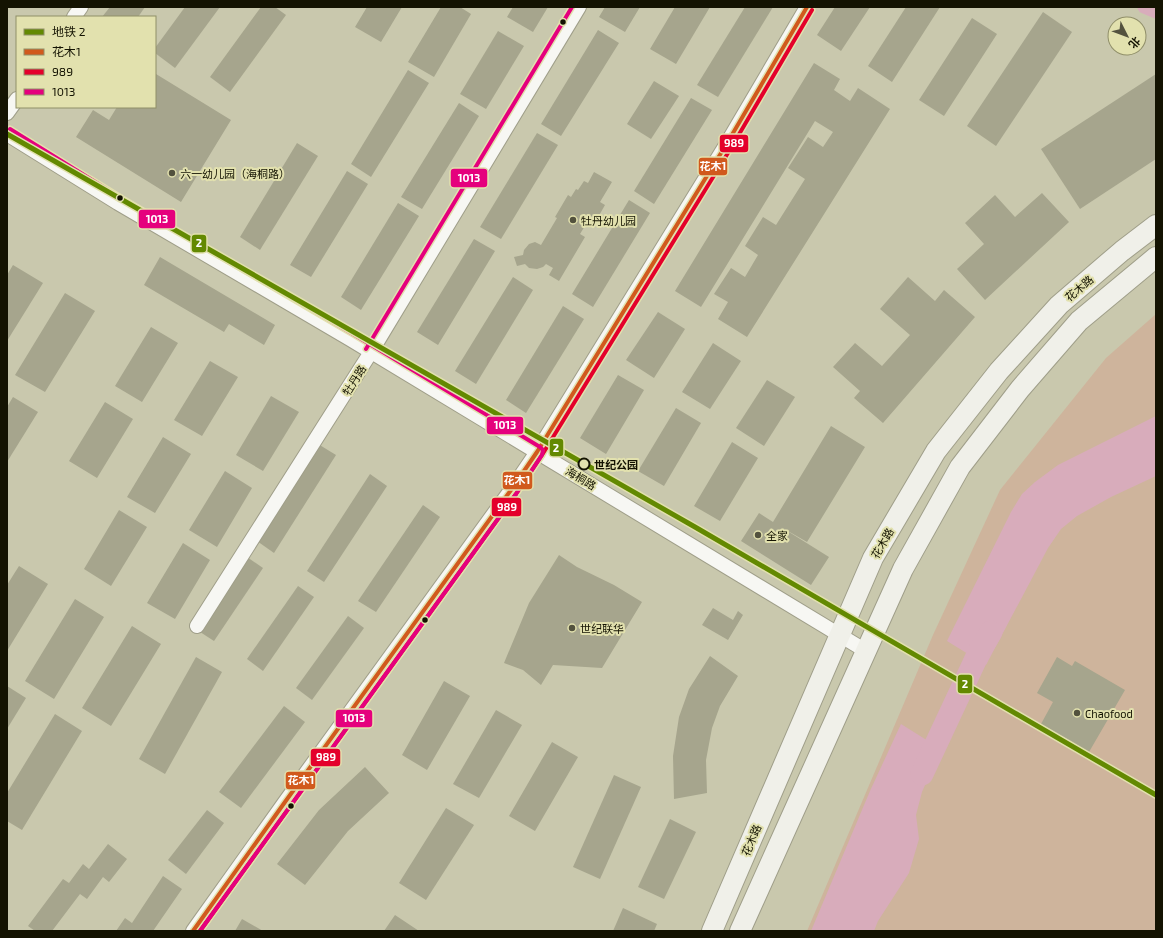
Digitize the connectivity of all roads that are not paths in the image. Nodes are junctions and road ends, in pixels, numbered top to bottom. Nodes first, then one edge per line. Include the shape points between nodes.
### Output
1 (81, 7) edge
2 (579, 7) edge
3 (807, 7) edge
4 (75, 16) edge
5 (16, 100) edge
6 (7, 113) edge
7 (7, 134) edge
8 (1156, 225) edge
9 (1156, 257) edge
10 (371, 352) junction
11 (537, 452) junction
12 (197, 626) dead end
13 (840, 635) junction
14 (866, 651) junction
15 (193, 931) edge
16 (712, 931) edge
17 (740, 931) edge

1 - 4 street
2 - 10 street, 牡丹路
3 - 11 street via 726,145
5 - 6 street
7 - 10 street, 海桐路 via 118,203
8 - 13 main road, 花木路 via 1059,305 999,371 936,451 873,558
9 - 14 main road via 1079,321 1020,389 960,467 903,568
10 - 11 street, 海桐路
10 - 12 street, 牡丹路
11 - 13 street, 海桐路
11 - 15 street
13 - 14 street, 海桐路
13 - 16 main road, 花木路
14 - 17 main road

